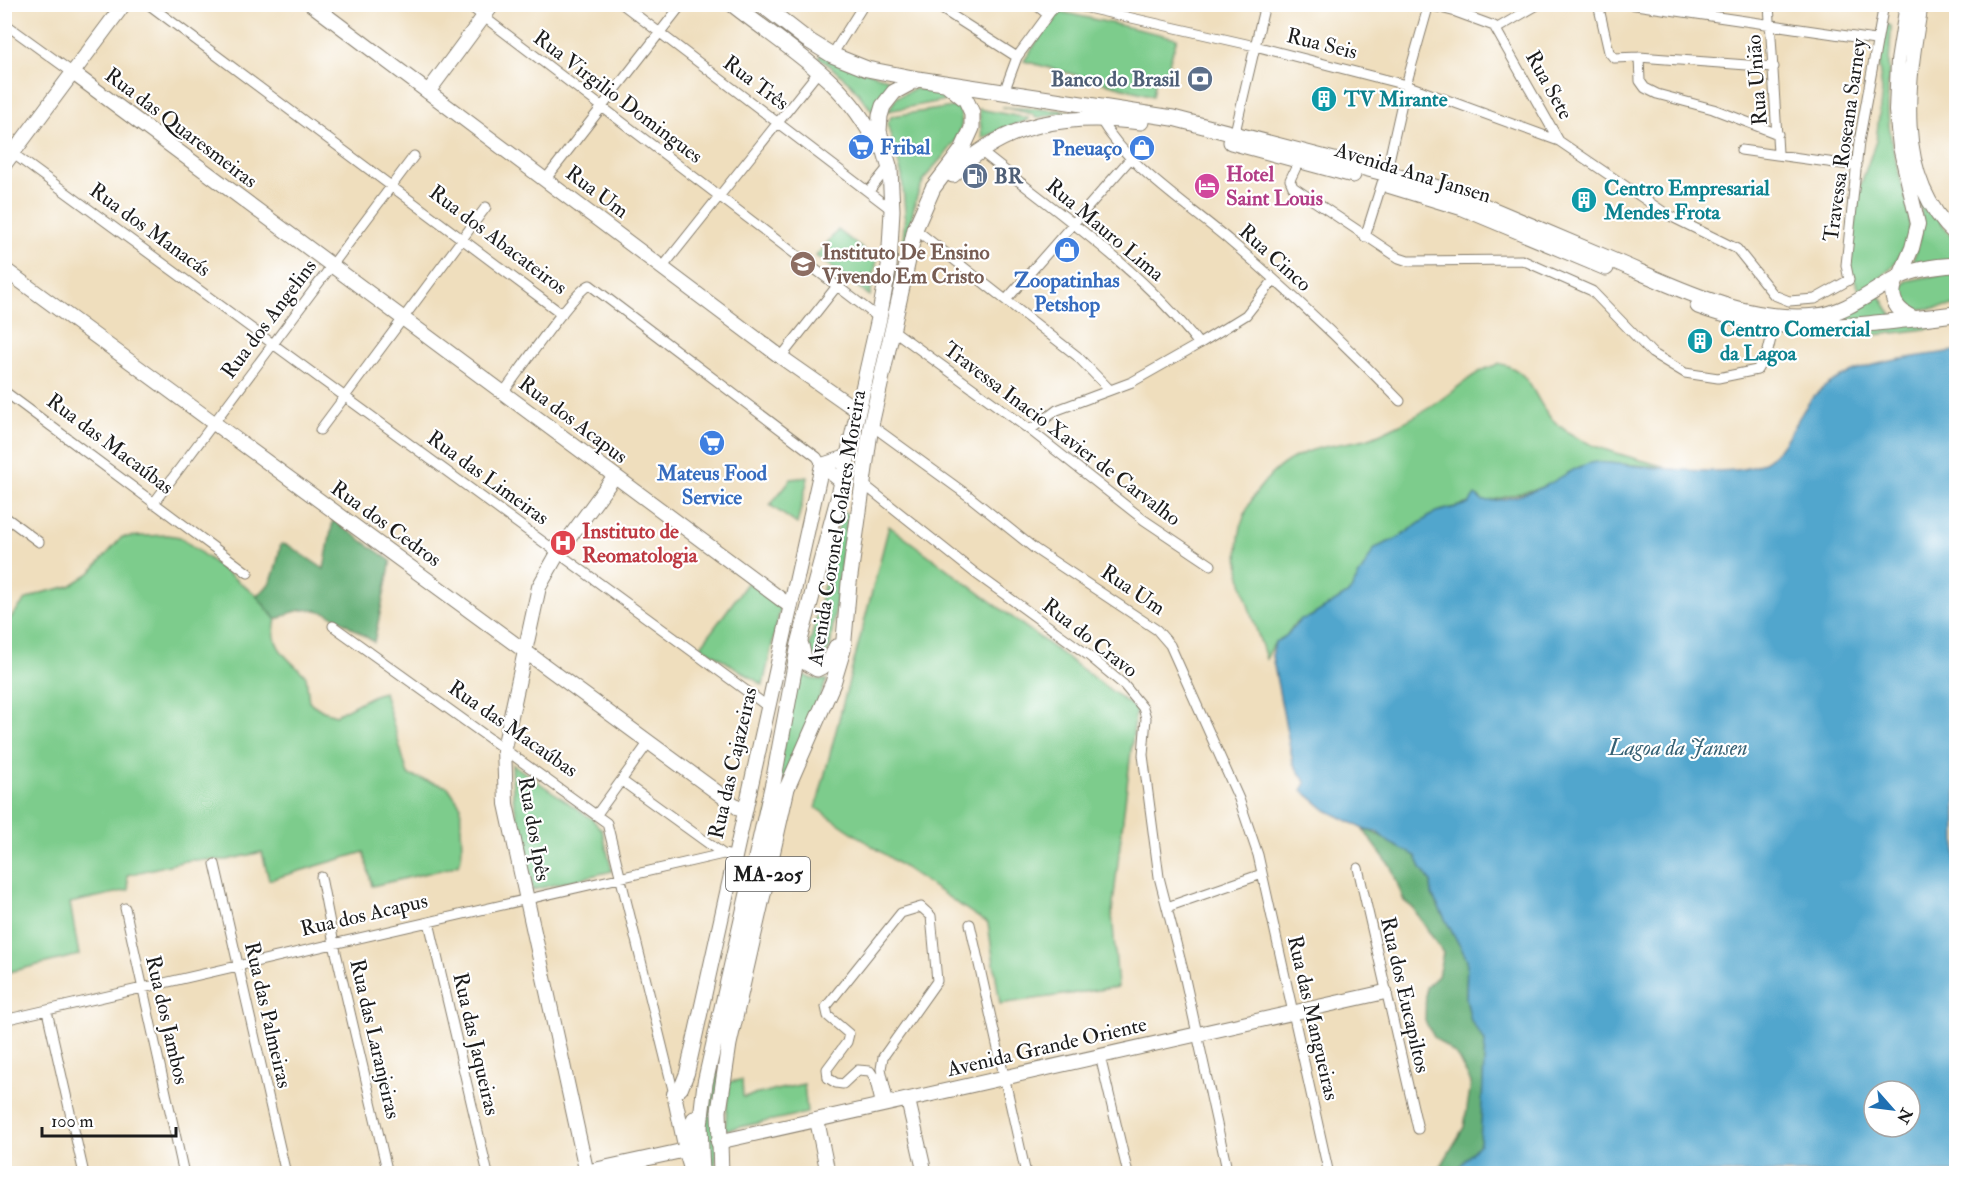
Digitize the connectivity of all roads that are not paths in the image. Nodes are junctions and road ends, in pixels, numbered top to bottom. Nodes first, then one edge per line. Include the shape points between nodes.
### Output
1 (124, 4) edge
2 (148, 4) edge
3 (311, 4) edge
4 (467, 4) edge
5 (493, 4) edge
6 (622, 4) edge
7 (682, 4) edge
8 (732, 4) edge
9 (761, 4) edge
10 (864, 4) edge
11 (934, 4) edge
12 (1035, 4) edge
13 (1056, 4) edge
14 (1070, 4) edge
15 (1265, 4) edge
16 (1539, 4) edge
17 (1598, 4) edge
18 (1629, 4) edge
19 (1769, 4) edge
20 (1884, 4) edge
21 (1907, 4) edge
22 (1921, 4) edge
23 (1428, 5) edge
24 (1047, 14) junction
25 (484, 17) junction
26 (4, 23) edge
27 (1772, 27) junction
28 (1496, 29) junction
29 (659, 33) junction
30 (1875, 40) junction
31 (1255, 46) junction
32 (832, 55) junction
33 (1017, 57) junction
34 (1640, 57) junction
35 (1774, 67) junction
36 (819, 71) junction
37 (73, 73) junction
38 (918, 80) junction
39 (946, 84) junction
40 (1406, 85) junction
41 (428, 92) junction
42 (1004, 92) junction
43 (601, 108) junction
44 (1100, 119) junction
45 (778, 122) junction
46 (1235, 132) junction
47 (1778, 134) junction
48 (1559, 141) junction
49 (9, 150) edge
50 (979, 150) junction
51 (1741, 150) dead end
52 (1778, 153) junction
53 (414, 156) dead end
54 (1131, 159) junction
55 (1299, 161) junction
56 (4, 165) edge
57 (1857, 165) junction
58 (886, 170) junction
59 (1384, 178) junction
60 (545, 180) junction
61 (392, 186) junction
62 (869, 191) junction
63 (719, 196) junction
64 (486, 207) dead end
65 (892, 210) junction
66 (918, 224) junction
67 (1072, 224) junction
68 (1956, 235) edge
69 (1365, 237) junction
70 (462, 239) junction
71 (1956, 265) edge
72 (331, 267) junction
73 (662, 268) junction
74 (4, 269) edge
75 (1899, 277) junction
76 (1849, 280) joint
77 (1273, 281) junction
78 (837, 286) junction
79 (1006, 300) junction
80 (562, 314) junction
81 (1956, 314) edge
82 (403, 318) junction
83 (879, 318) junction
84 (1915, 319) junction
85 (1774, 326) junction
86 (893, 330) junction
87 (274, 343) junction
88 (1199, 344) junction
89 (781, 357) junction
90 (1110, 390) junction
91 (4, 391) edge
92 (503, 393) junction
93 (345, 395) junction
94 (1400, 401) dead end
95 (858, 411) junction
96 (214, 423) junction
97 (871, 425) junction
98 (320, 430) dead end
99 (1030, 430) junction
100 (847, 457) junction
101 (822, 465) junction
102 (614, 477) junction
103 (842, 482) junction
104 (862, 483) junction
105 (153, 504) junction
106 (4, 516) edge
107 (39, 542) dead end
108 (558, 553) junction
109 (1211, 565) dead end
110 (248, 573) dead end
111 (849, 583) junction
112 (790, 606) junction
113 (333, 626) dead end
114 (801, 634) junction
115 (524, 651) junction
116 (767, 706) junction
117 (649, 742) junction
118 (504, 748) junction
119 (622, 780) junction
120 (744, 812) junction
121 (597, 814) junction
122 (728, 855) junction
123 (215, 864) dead end
124 (1359, 868) dead end
125 (1262, 874) junction
126 (321, 877) dead end
127 (621, 878) junction
128 (526, 900) junction
129 (1167, 907) junction
130 (125, 908) dead end
131 (429, 922) junction
132 (970, 924) dead end
133 (334, 944) junction
134 (238, 966) junction
135 (141, 989) junction
136 (1385, 992) junction
137 (47, 1011) junction
138 (1294, 1013) junction
139 (4, 1020) edge
140 (1196, 1035) junction
141 (1100, 1056) junction
142 (1005, 1078) junction
143 (705, 1083) junction
144 (674, 1094) junction
145 (908, 1100) junction
146 (885, 1105) junction
147 (817, 1120) junction
148 (1418, 1129) dead end
149 (718, 1142) junction
150 (686, 1150) junction
151 (1328, 1170) dead end
152 (84, 1173) edge
153 (184, 1173) edge
154 (286, 1173) edge
155 (388, 1173) edge
156 (488, 1173) edge
157 (583, 1173) edge
158 (693, 1173) edge
159 (702, 1173) edge
160 (721, 1173) edge
161 (828, 1173) edge
162 (925, 1173) edge
163 (1026, 1173) edge
164 (1128, 1173) edge
165 (1228, 1173) edge

1 - 37 street
2 - 61 street, Rua dos Abacateiros
3 - 41 street, Rua Um
4 - 25 street, Rua Virgilio Domingues
5 - 25 street
6 - 29 street, Rua Três
7 - 29 street
8 - 36 main road
9 - 32 main road, Avenida Ana Jansen
10 - 32 street
11 - 33 street
12 - 24 street
13 - 24 street
14 - 31 street, Rua Seis
15 - 31 street
16 - 28 street
17 - 34 street via 1614,58
18 - 27 street
19 - 27 street, Rua União
20 - 30 street, Travessa Roseana Sarney
21 - 75 street via 1898,61 1896,111 1918,224
22 - 68 street via 1909,80 1912,147 1932,204
23 - 28 street via 1485,21
23 - 40 street
24 - 33 street
25 - 41 street
25 - 43 street, Rua Virgilio Domingues
26 - 37 street, Rua das Quaresmeiras
27 - 30 street
27 - 35 street, Rua União
28 - 48 street, Rua Sete
29 - 43 street
29 - 45 street, Rua Três
30 - 57 street, Travessa Roseana Sarney
31 - 40 street, Rua Seis
31 - 46 street
32 - 38 main road, Avenida Ana Jansen via 867,69
33 - 42 street
34 - 35 street
34 - 47 street via 1639,73 1645,88
35 - 47 street, Rua União
36 - 45 street
36 - 58 main road via 841,90 859,114
37 - 49 street
37 - 72 street, Rua das Quaresmeiras
38 - 39 main road, Avenida Ana Jansen
38 - 65 main road, Avenida Coronel Colares Moreira via 894,92 880,116 879,130 891,169
39 - 42 main road, Avenida Ana Jansen
39 - 66 main road, Avenida Coronel Colares Moreira via 966,100 972,113 972,128 962,150 933,188
40 - 48 street, Rua Seis
40 - 59 street
41 - 60 street, Rua Um
42 - 46 main road, Avenida Ana Jansen via 1164,116
43 - 60 street
43 - 63 street, Rua Virgilio Domingues
44 - 50 main road, Avenida Ana Jansen via 1053,122 1020,130
44 - 54 street, Rua Cinco
44 - 55 main road, Avenida Ana Jansen via 1186,130
45 - 62 street, Rua Três
45 - 63 street
46 - 59 main road, Avenida Ana Jansen
47 - 52 street, Rua União
48 - 76 street, Rua Sete via 1668,215 1737,249 1779,298 1815,299
49 - 56 street
49 - 87 street, Rua dos Manacás
50 - 66 main road, Avenida Ana Jansen via 954,174
50 - 67 street, Rua Mauro Lima
51 - 52 street
52 - 57 street
53 - 61 street, Rua dos Angelins
54 - 67 street
54 - 77 street, Rua Cinco
55 - 59 main road, Avenida Ana Jansen
55 - 69 street via 1291,184
57 - 76 street, Travessa Roseana Sarney via 1846,265
58 - 62 street
58 - 65 main road
59 - 69 street
59 - 75 main road, Avenida Ana Jansen via 1456,194 1684,290 1747,311 1797,318 1820,316 1842,309
59 - 85 main road, Avenida Ana Jansen via 1719,314
60 - 73 street, Rua Um
61 - 70 street, Rua dos Abacateiros
61 - 72 street, Rua dos Angelins
62 - 65 street, Rua Três
63 - 73 street
63 - 78 street, Rua Virgilio Domingues
64 - 70 street
65 - 83 main road, Avenida Coronel Colares Moreira via 889,266
66 - 79 street
66 - 86 main road, Avenida Coronel Colares Moreira
67 - 79 street
67 - 88 street, Rua Mauro Lima via 1130,270
69 - 85 street via 1408,261 1518,259 1540,267 1592,291 1658,358 1685,373 1706,378 1757,370 1765,360
70 - 80 street, Rua dos Abacateiros
70 - 82 street
71 - 75 main road, Avenida Ana Jansen
72 - 82 street, Rua dos Acapus
72 - 87 street, Rua dos Angelins
73 - 89 street, Rua Um
74 - 96 street, Rua dos Cedros
75 - 84 main road via 1892,289 1893,302 1901,312
77 - 88 street via 1245,315
77 - 94 street, Rua Cinco via 1354,353
78 - 83 street, Rua Virgilio Domingues
78 - 89 street
79 - 90 street via 1077,356
80 - 92 street
80 - 101 street, Rua dos Abacateiros via 584,287 593,287 817,457
81 - 84 main road, Avenida Ana Jansen
82 - 92 street, Rua dos Acapus
82 - 93 street
83 - 95 main road, Avenida Coronel Colares Moreira
84 - 85 main road, Avenida Ana Jansen via 1825,327
86 - 97 main road, Avenida Coronel Colares Moreira
86 - 99 street, Travessa Inacio Xavier de Carvalho
87 - 93 street, Rua das Limeiras
87 - 96 street, Rua dos Angelins
88 - 90 street
89 - 95 street, Rua Um
90 - 99 street via 1057,410
91 - 105 street, Rua das Macaúbas
92 - 102 street, Rua dos Acapus
93 - 98 street
93 - 108 street, Rua das Limeiras
95 - 100 main road, Avenida Coronel Colares Moreira
96 - 105 street, Rua dos Angelins
96 - 115 street, Rua dos Cedros
97 - 104 main road, Avenida Coronel Colares Moreira
97 - 125 street, Rua Um via 1035,549 1163,636 1239,799
99 - 109 street, Travessa Inacio Xavier de Carvalho via 1144,520
100 - 101 street
100 - 103 main road, Avenida Coronel Colares Moreira
101 - 103 street, Rua dos Abacateiros
101 - 112 street, Rua das Cajazeiras
102 - 108 street, Rua dos Ipês
102 - 112 street, Rua dos Acapus
103 - 114 main road, Avenida Coronel Colares Moreira
104 - 111 main road, Avenida Coronel Colares Moreira
104 - 129 street, Rua do Cravo via 975,573 1088,655 1138,699 1146,718 1143,755 1149,814
105 - 110 street, Rua das Macaúbas
106 - 107 street
108 - 115 street, Rua dos Ipês via 539,587
108 - 116 street, Rua das Limeiras
111 - 114 main road via 835,652 826,666 817,669 805,662
111 - 149 main road, Avenida Coronel Colares Moreira / MA-205 via 840,662 787,788 729,1044
112 - 116 street, Rua das Cajazeiras
113 - 118 street, Rua das Macaúbas
114 - 143 main road, Avenida Coronel Colares Moreira via 773,783
115 - 117 street, Rua dos Cedros
115 - 118 street, Rua dos Ipês
116 - 120 street, Rua das Cajazeiras
117 - 119 street
117 - 120 street, Rua dos Cedros
118 - 121 street, Rua das Macaúbas
118 - 128 street, Rua dos Ipês via 506,804
119 - 121 street
119 - 122 street
120 - 122 street, Rua das Cajazeiras
121 - 127 street via 610,830
122 - 127 street, Rua dos Acapus
122 - 144 street, Rua das Cajazeiras via 687,1073
123 - 134 street, Rua das Palmeiras
124 - 136 street, Rua dos Eucapiltos
125 - 129 street
125 - 138 street, Rua das Mangueiras
126 - 133 street, Rua das Laranjeiras
127 - 128 street, Rua dos Acapus
127 - 144 street
128 - 131 street, Rua dos Acapus
128 - 157 street, Rua dos Ipês
129 - 140 street, Rua do Cravo
130 - 135 street, Rua dos Jambos
131 - 133 street, Rua dos Acapus
131 - 156 street, Rua das Jaqueiras
132 - 142 street
133 - 134 street, Rua dos Acapus
133 - 155 street, Rua das Laranjeiras
134 - 135 street, Rua dos Acapus
134 - 154 street, Rua das Palmeiras
135 - 137 street, Rua dos Acapus
135 - 153 street, Rua dos Jambos
136 - 138 street, Avenida Grande Oriente
136 - 148 street, Rua dos Eucapiltos
137 - 139 street, Rua dos Acapus
137 - 152 street
138 - 140 street, Avenida Grande Oriente
138 - 151 street, Rua das Mangueiras
140 - 141 street, Avenida Grande Oriente
140 - 165 street, Rua do Cravo
141 - 142 street, Avenida Grande Oriente
141 - 164 street
142 - 145 street, Avenida Grande Oriente
142 - 163 street
143 - 150 main road
143 - 159 main road, Avenida Coronel Colares Moreira via 700,1126
144 - 150 street
145 - 146 street, Avenida Grande Oriente
145 - 162 street
146 - 146 street via 882,1058 937,981 932,916 921,907 901,914 826,1007 828,1016 849,1034 848,1042 827,1069 828,1078 840,1084 858,1071 870,1071
146 - 147 street, Avenida Grande Oriente
147 - 149 street, Avenida Grande Oriente
147 - 161 street
149 - 160 main road, Avenida Coronel Colares Moreira / MA-205
150 - 157 street
150 - 158 main road

